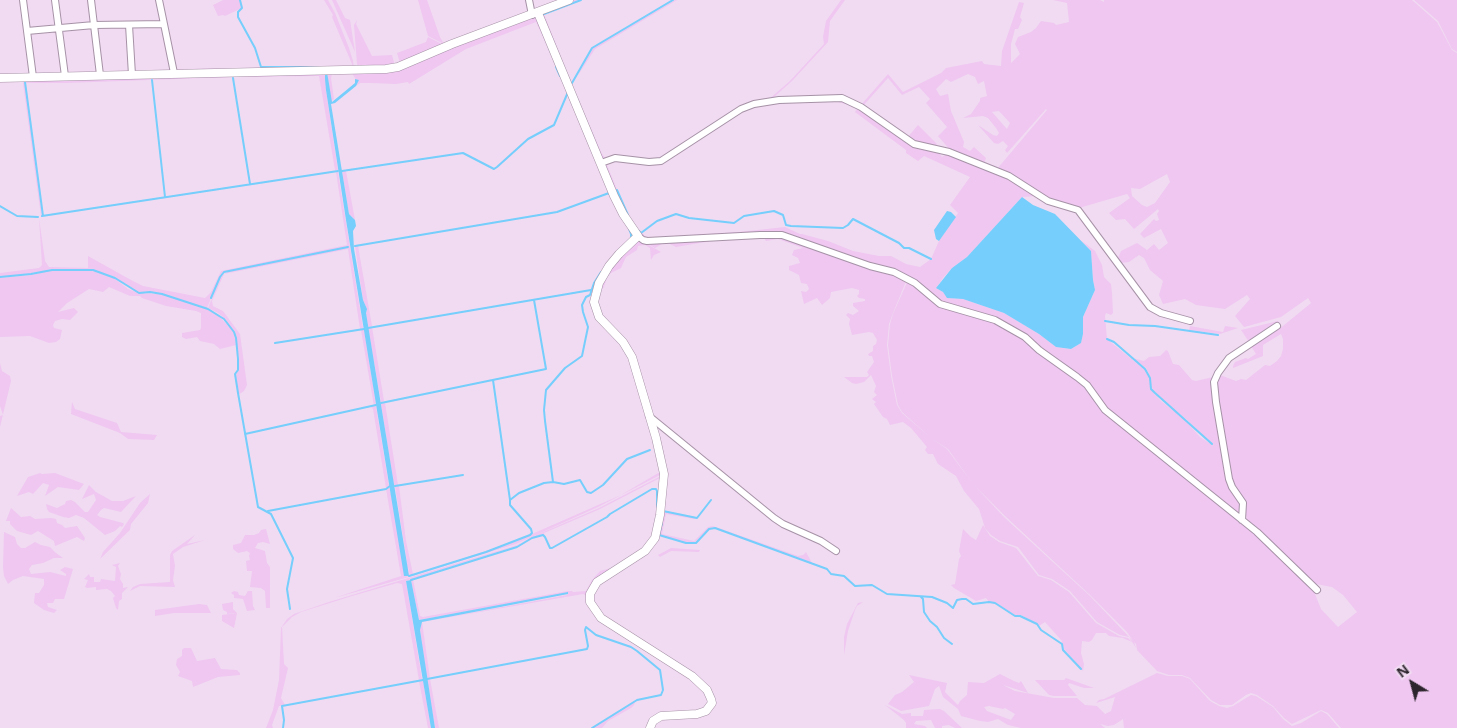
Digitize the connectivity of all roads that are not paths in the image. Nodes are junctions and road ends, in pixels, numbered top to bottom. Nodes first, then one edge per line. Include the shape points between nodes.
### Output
1 (22, 0) edge
2 (55, 0) edge
3 (91, 0) edge
4 (159, 0) edge
5 (529, 0) edge
6 (569, 0) edge
7 (535, 14) junction
8 (164, 24) junction
9 (94, 25) junction
10 (130, 25) junction
11 (59, 27) junction
12 (27, 30) junction
13 (174, 73) junction
14 (132, 74) junction
15 (100, 75) junction
16 (65, 76) junction
17 (33, 77) junction
18 (0, 78) edge
19 (601, 163) junction
20 (638, 236) junction
21 (1190, 321) dead end
22 (1277, 326) dead end
23 (649, 416) junction
24 (1242, 520) junction
25 (836, 551) dead end
26 (1318, 590) dead end
27 (650, 728) edge

1 - 12 street
2 - 11 street
3 - 9 street
4 - 8 street
5 - 7 street
6 - 7 street
7 - 13 street via 398,67
7 - 19 street
8 - 10 street
8 - 13 street
9 - 10 street
9 - 11 street
9 - 15 street
10 - 14 street
11 - 12 street
11 - 16 street
12 - 17 street
13 - 14 street
14 - 15 street
15 - 16 street
16 - 17 street
17 - 18 street
19 - 20 street via 620,208
19 - 21 street via 615,158 662,161 741,109 754,104 826,98 849,100 914,144 949,152 1009,176 1048,201 1078,210 1150,307
20 - 23 street via 610,266 599,283 594,302 599,317 629,352
20 - 24 street via 647,241 778,234 894,272 915,283 940,304 988,317 1026,337 1087,385 1104,410
22 - 24 street via 1229,358 1214,382 1230,483 1244,503
23 - 25 street via 778,521 805,532
23 - 27 street via 664,474 657,534 645,551 597,582 590,594 590,602 601,618 692,676 707,690 712,703 702,713 658,717
24 - 26 street

